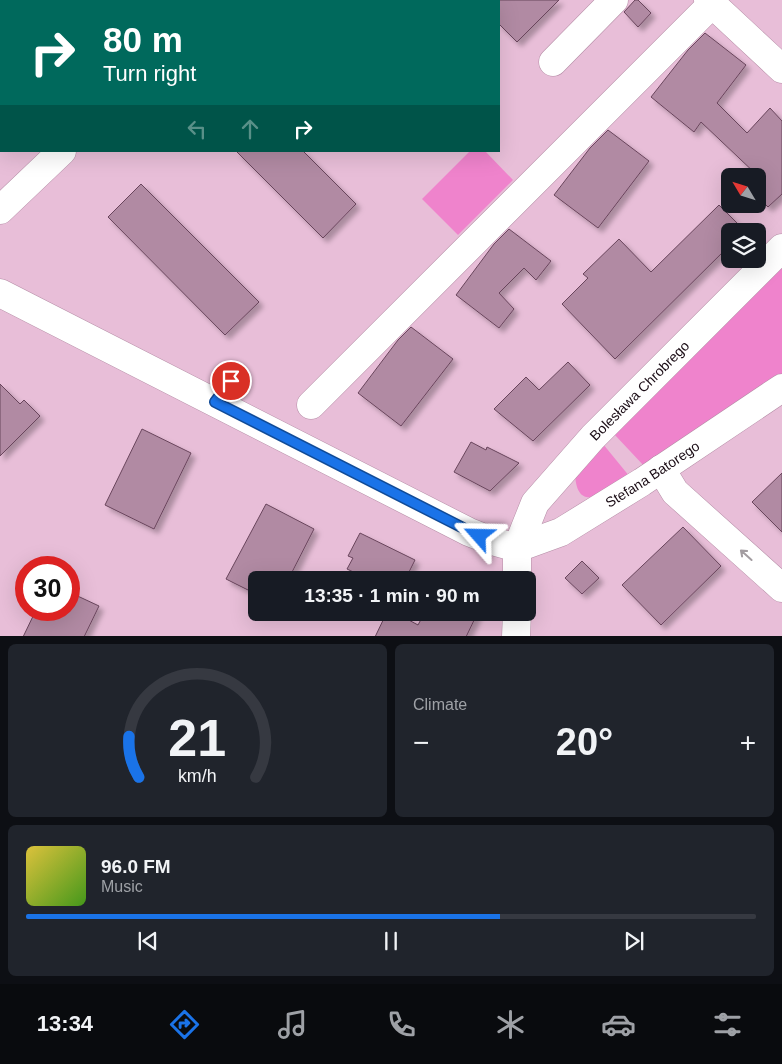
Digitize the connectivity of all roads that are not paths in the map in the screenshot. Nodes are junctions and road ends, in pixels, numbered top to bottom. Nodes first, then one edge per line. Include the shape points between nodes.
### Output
1 (614, 0) edge
2 (710, 2) edge
3 (553, 62) dead end
4 (782, 69) edge
5 (61, 152) edge
6 (0, 210) edge
7 (782, 248) edge
8 (0, 294) edge
9 (781, 389) edge
10 (311, 405) dead end
11 (661, 469) junction
12 (517, 548) junction
13 (517, 571) edge
14 (782, 588) edge
15 (516, 621) edge
16 (516, 636) edge

1 - 3 street
2 - 4 street
2 - 10 street
5 - 6 street
7 - 12 street, Bolesława Chrobrego via 601,430 535,503
8 - 12 street via 223,391 469,532
9 - 11 street, Stefana Batorego
11 - 12 street, Stefana Batorego via 561,532
14 -> 11 street via 675,492
12 - 13 street
15 - 16 street

